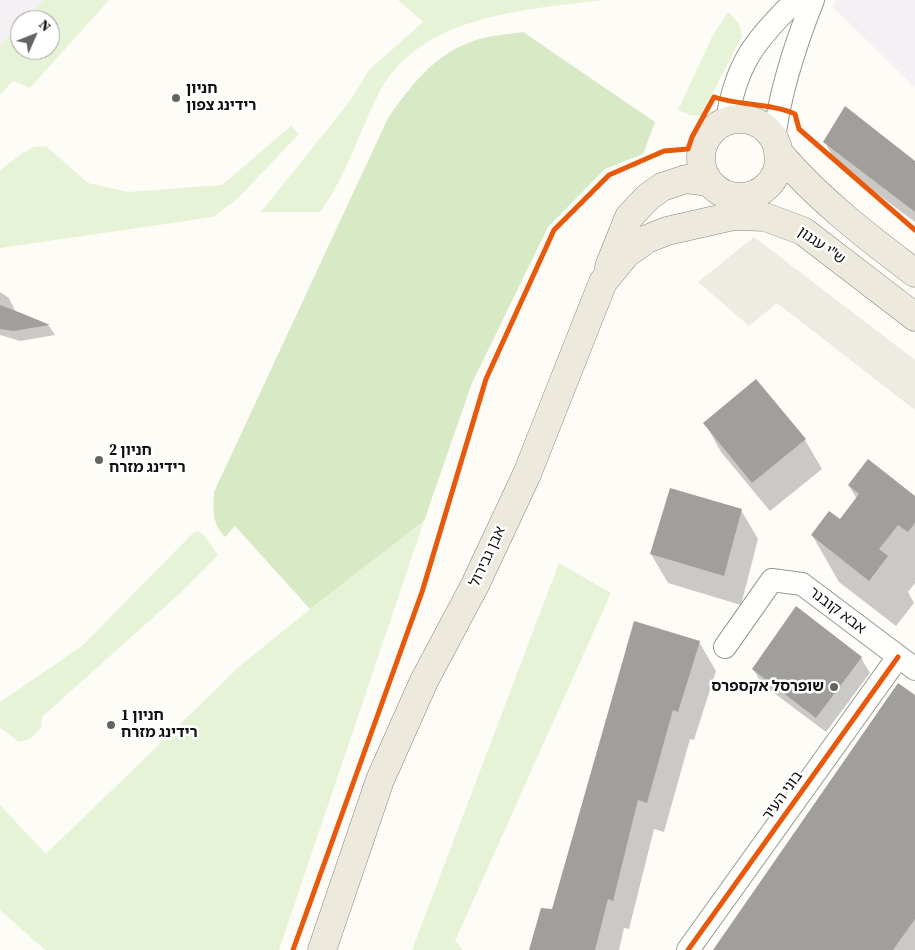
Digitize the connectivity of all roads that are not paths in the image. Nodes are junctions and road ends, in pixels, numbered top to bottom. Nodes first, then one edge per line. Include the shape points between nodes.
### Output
1 (796, 0) edge
2 (813, 0) edge
3 (727, 121) junction
4 (776, 146) junction
5 (709, 182) junction
6 (752, 195) junction
7 (711, 220) joint
8 (915, 273) edge
9 (603, 282) junction
10 (915, 315) edge
11 (725, 647) dead end
12 (907, 663) edge
13 (322, 950) edge
14 (688, 950) edge

1 - 3 street via 755,43 742,68
2 - 4 street via 778,106
3 - 4 main road via 745,119 762,126
3 - 5 main road via 708,134 703,144 700,163
4 - 6 main road via 779,163 770,183
4 - 8 main road via 826,203
5 - 6 main road via 729,196
5 - 9 main road via 686,179 675,182 643,201 630,217
6 - 10 main road via 805,222
7 - 9 main road, אבן גבירול via 648,239 626,254
7 - 10 main road, ש''י עגנון via 733,216 765,217 803,231
9 - 13 main road, אבן גבירול via 527,474 424,681 380,780
11 - 12 street, אבא קובנר via 772,580 802,584
12 - 14 street, בוני העיר

